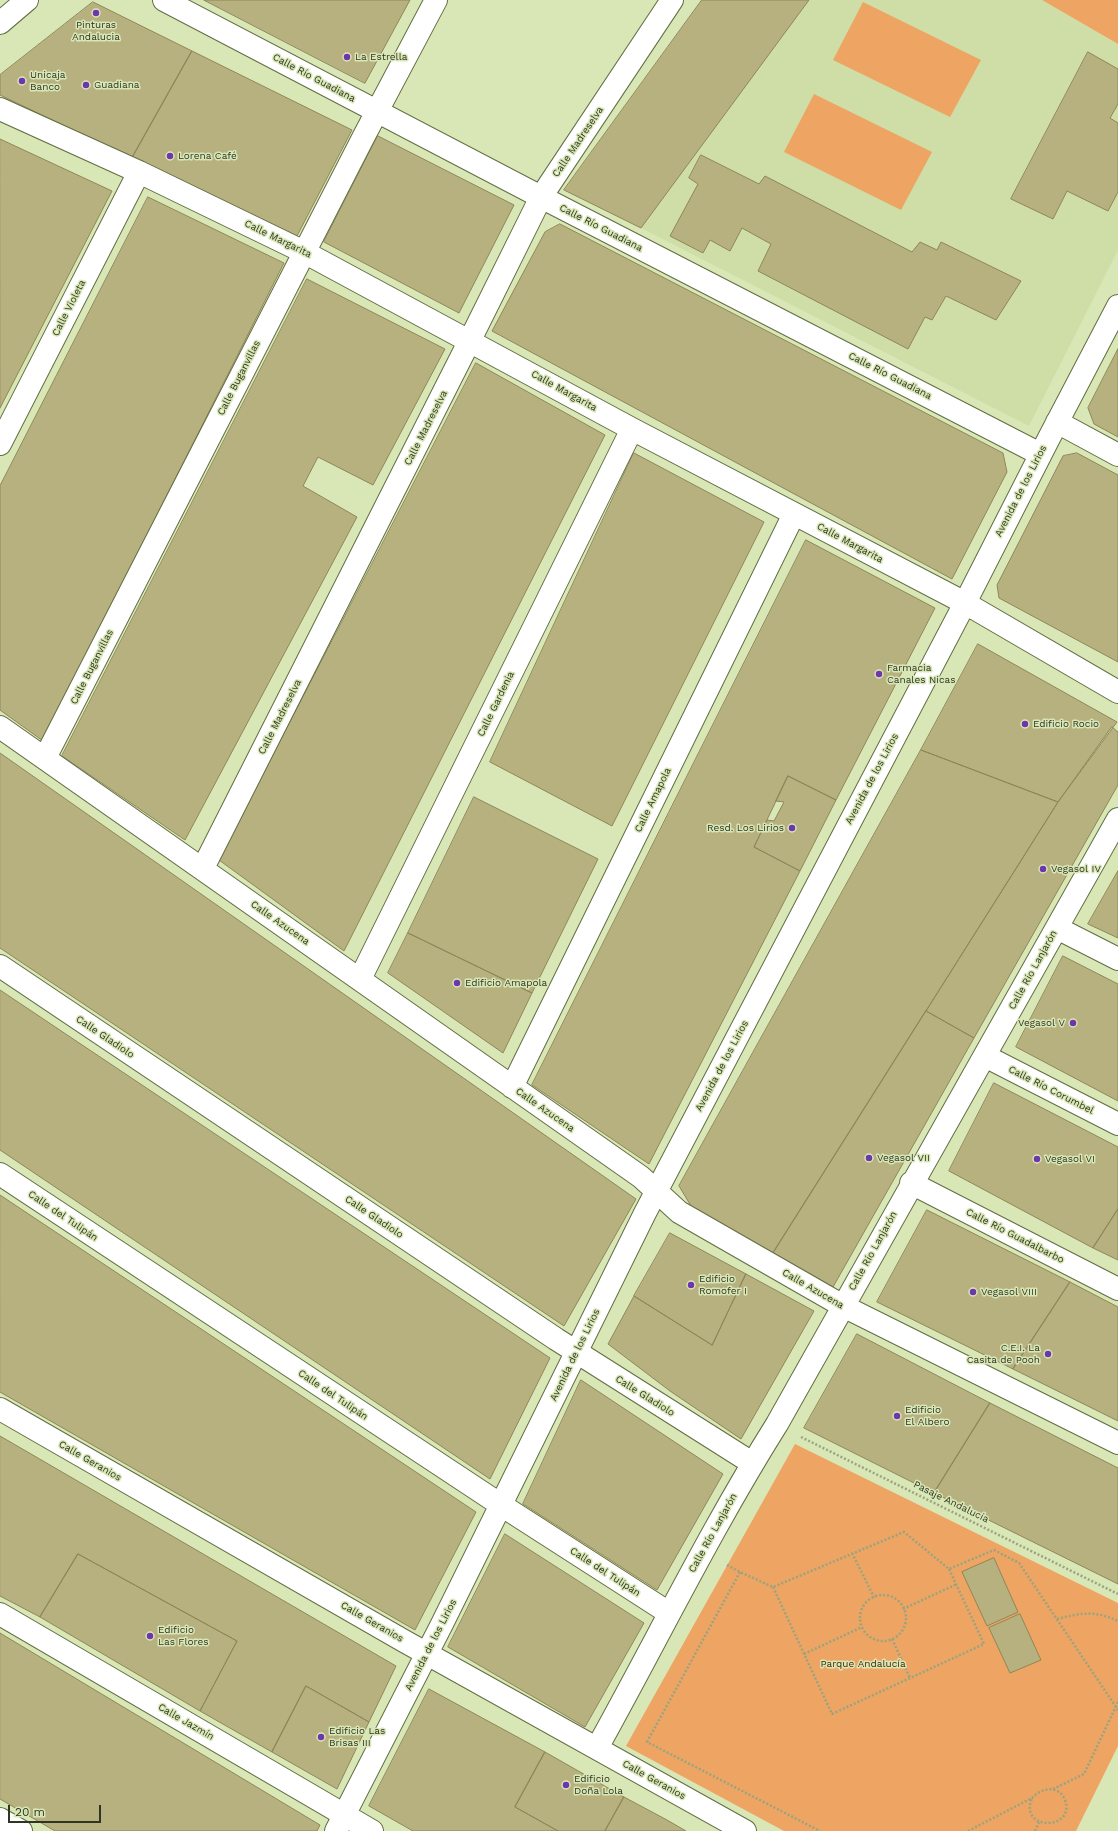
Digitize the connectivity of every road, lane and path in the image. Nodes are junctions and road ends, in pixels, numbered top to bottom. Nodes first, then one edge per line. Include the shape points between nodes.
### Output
1 (27, 0) edge
2 (164, 0) edge
3 (436, 0) edge
4 (672, 0) edge
5 (0, 23) edge
6 (0, 110) edge
7 (376, 111) junction
8 (139, 172) junction
9 (541, 197) junction
10 (304, 252) junction
11 (1118, 306) edge
12 (470, 340) junction
13 (1057, 422) junction
14 (632, 429) junction
15 (0, 444) edge
16 (1040, 454) junction
17 (1118, 455) edge
18 (794, 514) junction
19 (965, 603) junction
20 (1118, 692) edge
21 (0, 727) edge
22 (46, 758) junction
23 (1118, 819) edge
24 (203, 868) junction
25 (1057, 928) junction
26 (1118, 959) edge
27 (0, 966) edge
28 (360, 979) junction
29 (985, 1056) junction
30 (512, 1087) junction
31 (1118, 1124) edge
32 (0, 1174) edge
33 (911, 1183) junction
34 (656, 1191) junction
35 (1118, 1289) edge
36 (843, 1306) junction
37 (577, 1352) junction
38 (0, 1409) edge
39 (777, 1424) junction
40 (1118, 1443) edge
41 (752, 1463) junction
42 (501, 1505) junction
43 (852, 1553) junction
44 (727, 1564) dead end
45 (949, 1569) junction
46 (740, 1572) junction
47 (956, 1584) junction
48 (773, 1587) junction
49 (1118, 1594) edge
50 (874, 1597) junction
51 (903, 1609) junction
52 (669, 1613) junction
53 (0, 1614) edge
54 (1057, 1619) junction
55 (1118, 1621) edge
56 (862, 1627) junction
57 (892, 1639) junction
58 (427, 1653) junction
59 (804, 1654) junction
60 (910, 1678) junction
61 (1118, 1702) edge
62 (1116, 1707) junction
63 (1118, 1710) edge
64 (596, 1748) junction
65 (1053, 1789) junction
66 (1032, 1798) junction
67 (0, 1819) edge
68 (1039, 1822) junction
69 (340, 1823) edge
70 (974, 1830) edge
71 (20, 1831) edge
72 (372, 1831) edge
73 (745, 1831) edge
74 (820, 1831) edge
75 (968, 1831) edge
76 (1034, 1831) edge

1 - 5 street
2 - 7 street, Calle Río Guadiana
3 - 7 street, Calle Buganvillas
4 - 9 street, Calle Madreselva
6 - 8 street, Calle Margarita
7 - 9 street, Calle Río Guadiana
7 - 10 street, Calle Buganvillas
8 - 10 street, Calle Margarita
8 - 15 street, Calle Violeta
9 - 12 street, Calle Madreselva
9 - 16 street, Calle Río Guadiana
10 - 12 street, Calle Margarita
10 - 22 street, Calle Buganvillas
11 - 13 street, Avenida de los Lirios
12 - 14 street, Calle Margarita
12 - 24 street, Calle Madreselva
13 - 16 street, Avenida de los Lirios
13 - 17 street
14 - 18 street, Calle Margarita
14 - 28 street, Calle Gardenia
16 - 19 street, Avenida de los Lirios
18 - 19 street, Calle Margarita
18 - 30 street, Calle Amapola
19 - 20 street, Calle Margarita
19 - 34 street, Avenida de los Lirios
21 - 22 street, Calle Azucena
22 - 24 street, Calle Azucena
23 - 25 street, Calle Río Lanjarón
24 - 28 street, Calle Azucena
25 - 26 street
25 - 29 street, Calle Río Lanjarón
27 - 37 street, Calle Gladiolo
28 - 30 street, Calle Azucena
29 - 31 street, Calle Río Corumbel
29 - 33 street, Calle Río Lanjarón
30 - 34 street, Calle Azucena via 641,1177
32 - 42 street, Calle del Tulipán
33 - 35 street, Calle Río Guadalbarbo
33 - 36 street, Calle Río Lanjarón
34 - 36 street, Calle Azucena via 679,1212
34 - 37 street, Avenida de los Lirios
36 - 39 street, Calle Río Lanjarón
36 - 40 street, Calle Azucena
37 - 41 street, Calle Gladiolo
37 - 42 street, Avenida de los Lirios
38 - 58 street, Calle Geranios
39 - 41 street, Calle Río Lanjarón
39 - 49 path, Pasaje Andalucía
41 - 52 street, Calle Río Lanjarón
42 - 52 street, Calle del Tulipán
42 - 58 street, Avenida de los Lirios
43 - 45 path via 904,1532
43 - 48 path
43 - 50 path
44 - 46 path
45 - 47 path
45 - 54 path via 994,1550 1019,1563
46 - 48 path
46 - 74 path via 648,1742
47 - 51 path
47 - 60 path via 984,1644
48 - 59 path
50 - 51 path via 890,1596
50 - 56 path via 863,1606 860,1620
51 - 57 path via 906,1621 903,1629
52 - 64 street, Calle Río Lanjarón
53 - 69 street, Calle Jazmín
54 - 55 path via 1080,1613 1099,1613
54 - 62 path
56 - 57 path via 871,1638 885,1641
56 - 59 path
57 - 60 path
58 - 64 street, Calle Geranios
58 - 69 street, Avenida de los Lirios
59 - 60 path via 832,1714
61 - 62 path
62 - 63 path
62 - 65 path via 1084,1774
64 - 73 street, Calle Geranios
65 - 66 path via 1040,1790
65 - 68 path via 1066,1802 1064,1814 1055,1823
66 - 68 path via 1030,1809
66 - 70 path
67 - 71 street
68 - 76 path
69 - 72 street, Calle Jazmín
70 - 75 path

